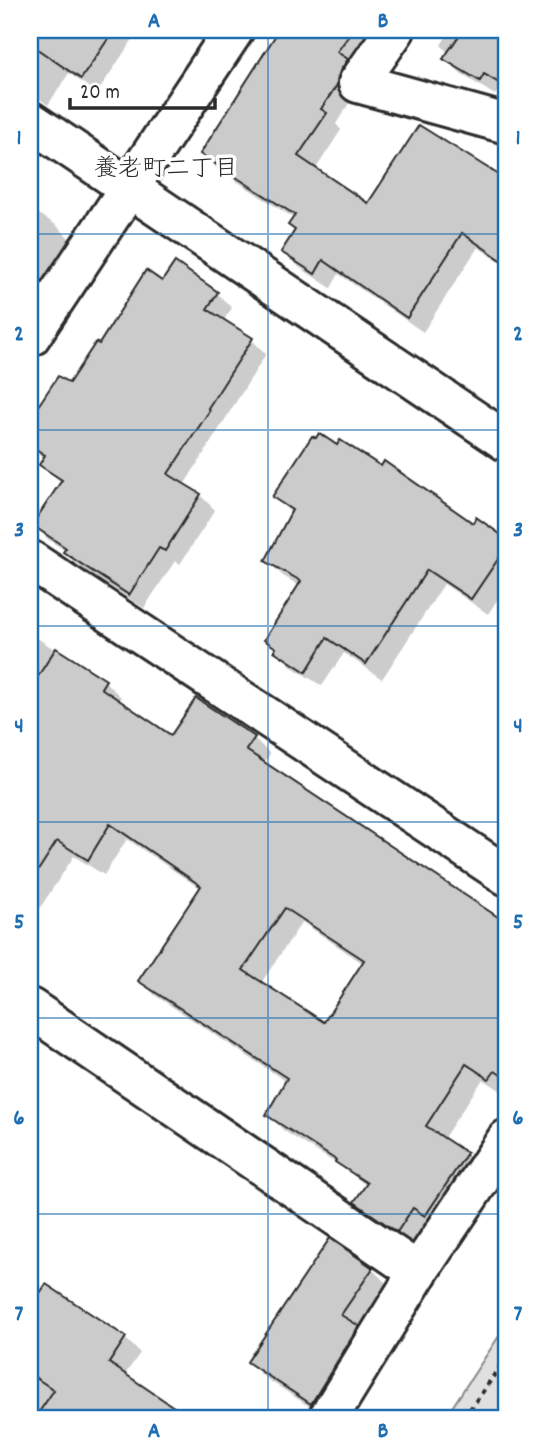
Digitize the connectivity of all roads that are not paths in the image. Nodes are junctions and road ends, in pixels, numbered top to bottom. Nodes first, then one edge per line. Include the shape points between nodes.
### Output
1 (234, 30) edge
2 (395, 30) edge
3 (30, 121) edge
4 (507, 124) edge
5 (130, 188) junction
6 (30, 337) edge
7 (507, 442) edge
8 (30, 560) edge
9 (507, 876) edge
10 (30, 1008) edge
11 (507, 1139) edge
12 (418, 1272) junction
13 (328, 1418) edge

1 - 5 street
2 - 4 street via 358,83
3 - 5 street
5 - 6 street
5 - 7 street
8 - 9 street
10 - 12 street
11 - 12 street
12 - 13 street

